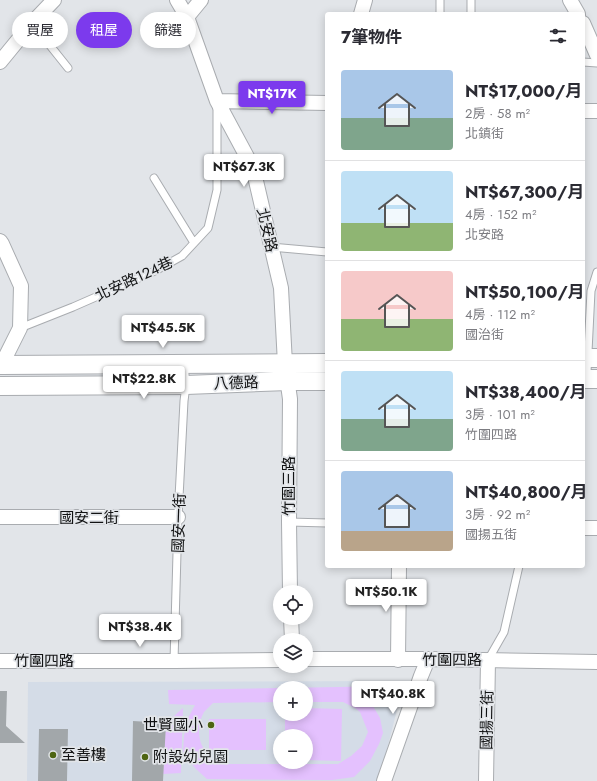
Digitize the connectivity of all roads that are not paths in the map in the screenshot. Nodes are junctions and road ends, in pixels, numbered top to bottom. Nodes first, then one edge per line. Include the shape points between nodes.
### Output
1 (54, 0) edge
2 (177, 0) edge
3 (201, 0) edge
4 (365, 0) edge
5 (440, 0) edge
6 (471, 0) edge
7 (570, 0) edge
8 (43, 12) edge
9 (184, 12) edge
10 (191, 12) edge
11 (362, 12) edge
12 (440, 12) edge
13 (471, 12) edge
14 (577, 12) edge
15 (585, 28) edge
16 (196, 42) edge
17 (12, 47) edge
18 (52, 48) edge
19 (597, 55) edge
20 (0, 62) edge
21 (585, 62) edge
22 (597, 63) edge
23 (68, 68) dead end
24 (217, 101) junction
25 (325, 103) edge
26 (585, 111) edge
27 (597, 111) edge
28 (154, 178) dead end
29 (0, 241) edge
30 (194, 243) junction
31 (271, 247) junction
32 (325, 252) edge
33 (597, 272) edge
34 (20, 328) junction
35 (589, 358) edge
36 (184, 363) junction
37 (325, 363) edge
38 (0, 364) edge
39 (285, 364) junction
40 (585, 375) edge
41 (585, 378) edge
42 (597, 379) edge
43 (288, 381) junction
44 (325, 381) edge
45 (186, 385) junction
46 (0, 386) edge
47 (178, 517) junction
48 (0, 518) edge
49 (289, 522) junction
50 (325, 523) edge
51 (585, 528) edge
52 (597, 528) edge
53 (399, 568) edge
54 (519, 568) edge
55 (290, 585) edge
56 (428, 659) junction
57 (273, 660) edge
58 (313, 660) edge
59 (398, 660) junction
60 (488, 660) junction
61 (0, 661) edge
62 (174, 661) junction
63 (597, 662) edge
64 (384, 781) edge
65 (486, 781) edge

1 - 8 street
2 - 9 street, 北安路
3 - 10 street
4 - 11 street
5 - 12 lane
6 - 13 lane
7 - 14 street
15 - 19 street
16 - 24 street, 北安路
17 - 20 street
18 - 23 lane
21 - 22 lane
24 - 25 street
24 - 30 lane, 北安路124巷 via 217,190 208,228
24 - 31 street, 北安路 via 253,168
26 - 27 street
28 - 30 lane
29 - 34 street via 21,286
30 - 34 lane, 北安路124巷 via 182,256 155,271
31 - 32 lane
31 - 39 street, 北安路 via 281,288
33 - 35 lane via 591,291
34 - 38 street
35 - 40 lane
36 - 38 street, 八德路
36 - 39 street, 八德路
36 - 45 lane, 國安一街
37 - 39 street, 八德路
39 - 43 street, 北安路
41 - 42 street
43 - 44 street, 八德路
43 - 45 street, 八德路
43 - 49 street, 竹圍三路
45 - 46 street, 八德路
45 - 47 lane, 國安一街
47 - 48 street, 國安二街
47 - 62 lane, 國安一街
49 - 50 lane
49 - 55 street, 竹圍三路
51 - 52 street
53 - 59 street
54 - 60 lane via 504,632
56 - 59 street, 竹圍四路
56 - 60 street, 竹圍四路
56 - 64 street
57 - 62 street, 竹圍四路
58 - 59 street, 竹圍四路
60 - 63 street, 竹圍四路
60 - 65 street, 國揚三街
61 - 62 street, 竹圍四路

